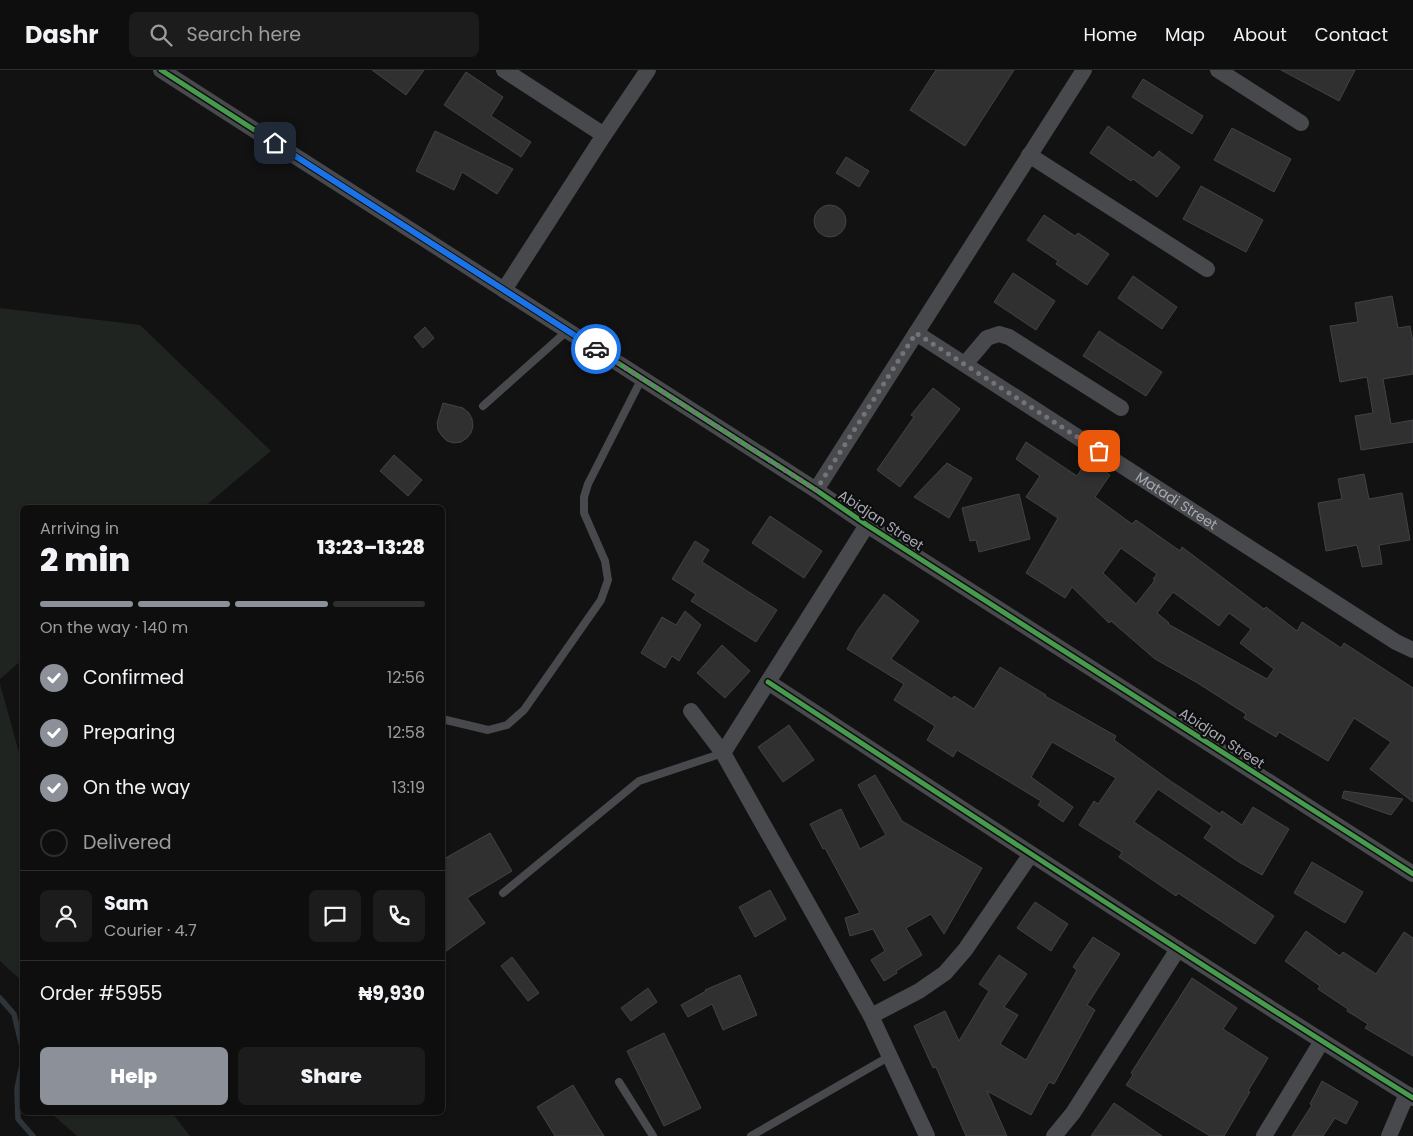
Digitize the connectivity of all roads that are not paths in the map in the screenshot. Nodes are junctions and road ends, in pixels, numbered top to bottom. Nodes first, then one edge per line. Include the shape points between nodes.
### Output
1 (161, 70) edge
2 (504, 70) edge
3 (648, 70) edge
4 (1084, 70) edge
5 (1218, 70) edge
6 (1301, 123) dead end
7 (604, 135) junction
8 (1029, 156) junction
9 (1207, 269) dead end
10 (504, 290) junction
11 (567, 331) junction
12 (916, 333) junction
13 (965, 364) junction
14 (642, 378) junction
15 (483, 406) dead end
16 (1121, 408) dead end
17 (816, 490) junction
18 (867, 525) junction
19 (1413, 650) edge
20 (768, 682) junction
21 (691, 711) dead end
22 (445, 720) edge
23 (724, 753) junction
24 (1031, 854) junction
25 (1413, 874) edge
26 (503, 893) dead end
27 (1178, 949) junction
28 (871, 1016) junction
29 (1322, 1041) junction
30 (890, 1056) junction
31 (619, 1082) dead end
32 (1410, 1096) edge
33 (653, 1136) edge
34 (750, 1136) edge
35 (927, 1136) edge
36 (1054, 1136) edge
37 (1264, 1136) edge
38 (1389, 1136) edge

1 - 10 street, Abidjan Street
2 - 7 street
3 - 7 street
4 - 8 street
5 - 6 street
7 - 10 street
8 - 9 street
8 - 12 street
10 - 11 street, Abidjan Street
11 - 14 street, Abidjan Street
11 - 15 lane
12 - 13 street, Matadi Street
12 - 17 street
13 - 16 street via 987,338 999,334 1009,337
13 - 19 street, Matadi Street
14 - 17 street, Abidjan Street
14 - 22 lane via 584,497 584,513 605,561 608,580 601,600 524,710 507,725 488,730
17 - 18 street, Abidjan Street
18 - 20 street
18 - 25 street, Abidjan Street
20 - 23 street
20 - 24 street
21 - 23 street
23 - 26 lane via 640,781
23 - 28 street
24 - 27 street
24 - 28 street via 965,950 945,972 919,991
27 - 29 street
27 - 36 street via 1073,1113
28 - 30 street
29 - 32 street
29 - 37 street
30 - 34 lane
30 - 35 street
31 - 33 lane
32 - 38 street

